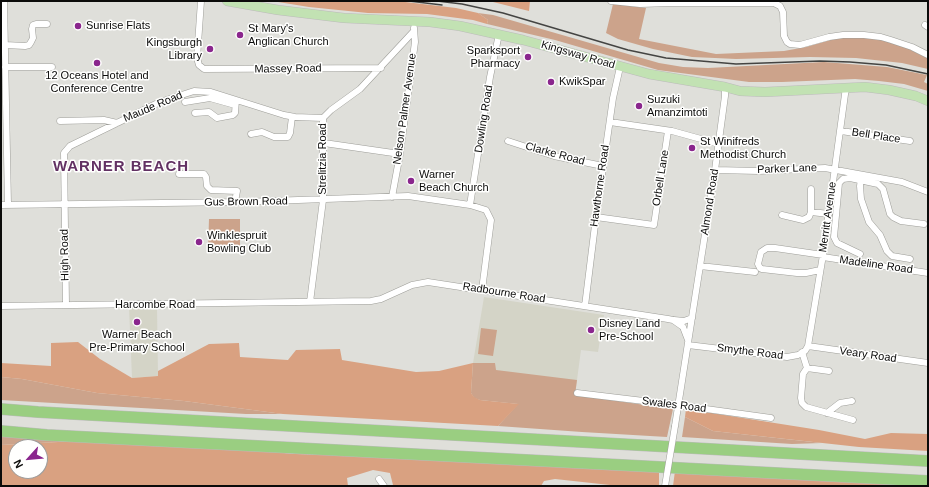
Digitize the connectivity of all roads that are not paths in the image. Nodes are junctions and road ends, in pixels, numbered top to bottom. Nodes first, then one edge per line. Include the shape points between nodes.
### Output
1 (4, 1) edge
2 (201, 1) edge
3 (227, 1) edge
4 (611, 1) edge
5 (47, 24) dead end
6 (414, 26) junction
7 (499, 34) junction
8 (4, 49) edge
9 (928, 55) edge
10 (620, 67) junction
11 (52, 68) dead end
12 (381, 68) junction
13 (4, 70) edge
14 (725, 87) junction
15 (846, 87) junction
16 (928, 101) edge
17 (185, 102) dead end
18 (235, 102) junction
19 (195, 113) dead end
20 (4, 116) edge
21 (292, 117) junction
22 (323, 118) junction
23 (60, 121) dead end
24 (610, 122) junction
25 (117, 123) junction
26 (668, 131) junction
27 (841, 131) junction
28 (250, 134) dead end
29 (508, 141) dead end
30 (910, 142) dead end
31 (324, 144) junction
32 (719, 144) junction
33 (400, 154) junction
34 (603, 166) junction
35 (835, 169) junction
36 (715, 170) junction
37 (179, 174) dead end
38 (861, 177) junction
39 (811, 189) dead end
40 (928, 192) edge
41 (392, 196) junction
42 (323, 200) junction
43 (235, 202) junction
44 (4, 205) edge
45 (65, 205) junction
46 (470, 205) junction
47 (811, 212) junction
48 (829, 214) junction
49 (782, 215) dead end
50 (596, 217) junction
51 (924, 224) dead end
52 (860, 254) dead end
53 (823, 256) junction
54 (910, 259) dead end
55 (700, 266) junction
56 (820, 270) junction
57 (754, 272) dead end
58 (928, 273) edge
59 (482, 290) junction
60 (310, 302) junction
61 (66, 305) junction
62 (1, 306) edge
63 (585, 306) junction
64 (692, 318) junction
65 (673, 320) junction
66 (688, 342) junction
67 (808, 346) junction
68 (802, 352) junction
69 (928, 363) edge
70 (807, 368) junction
71 (829, 371) dead end
72 (577, 394) dead end
73 (852, 401) dead end
74 (677, 405) junction
75 (1, 409) edge
76 (828, 413) junction
77 (771, 418) dead end
78 (853, 420) dead end
79 (1, 431) edge
80 (928, 460) edge
81 (379, 479) dead end
82 (928, 481) edge
83 (384, 486) edge
84 (664, 486) edge

1 - 8 street
2 - 12 street, Massey Road via 198,63 209,70
3 - 6 main road, Kingsway Road via 278,10
4 - 9 street via 643,4 774,3 780,6 783,12 784,36 790,44 800,45 843,35 864,35 891,40
5 - 8 street via 33,25 33,38 29,45
6 - 7 main road, Kingsway Road via 448,24
6 - 12 street, Strelitzia Road
6 - 33 street, Nelson Palmer Avenue via 415,42
7 - 10 main road, Kingsway Road
7 - 46 street, Dowling Road
8 - 13 street
10 - 14 main road, Kingsway Road
10 - 24 street, Hawthorne Road
11 - 13 street
12 - 22 street, Strelitzia Road via 360,89
13 - 20 street
14 - 15 main road, Kingsway Road via 740,91 765,92
14 - 32 street, Almond Road
15 - 16 main road, Kingsway Road via 889,90
15 - 27 street, Merritt Avenue
17 - 18 street via 210,98
18 - 19 street via 233,116 217,118 209,112
18 - 21 street, Maude Road
18 - 25 street, Maude Road via 211,92 194,91 160,102
20 - 44 street
21 - 22 street, Maude Road
21 - 28 street via 288,137 274,137 262,132
22 - 31 street, Strelitzia Road
23 - 25 street via 104,120
24 - 26 street
24 - 34 street, Hawthorne Road
25 - 45 street, Maude Road via 66,149
26 - 32 street
26 - 50 street, Orbell Lane via 654,225
27 - 30 street, Bell Place
27 - 35 street, Merritt Avenue
29 - 34 street, Clarke Road via 554,156
31 - 33 street
31 - 42 street, Strelitzia Road
32 - 36 street, Almond Road
33 - 41 street, Nelson Palmer Avenue
34 - 50 street, Hawthorne Road
35 - 36 street, Parker Lane
35 - 38 street, Parker Lane
35 - 48 street, Merritt Avenue
36 - 55 street, Almond Road
37 - 43 street via 204,174 207,186 211,190 237,191
38 - 40 street, Parker Lane via 906,182
38 - 51 street via 881,187 893,217 901,221
38 - 52 street via 840,181 834,234 837,243
38 - 54 street via 861,199 866,218 880,235 890,254 896,258
39 - 47 street
41 - 42 street, Gus Brown Road
41 - 46 street, Gus Brown Road
42 - 43 street, Gus Brown Road
42 - 60 street, Strelitzia Road
43 - 45 street, Gus Brown Road
44 - 45 street, Gus Brown Road
45 - 61 street, High Road
46 - 59 street, Gus Brown Road via 483,208 490,217
47 - 48 street
47 - 49 street via 802,220
48 - 53 street, Merritt Avenue
50 - 63 street, Hawthorne Road
53 - 56 street, Merritt Avenue
53 - 56 street, Madeline Road via 767,248 761,252 758,264 762,269 797,273
53 - 58 street, Madeline Road
55 - 57 street
55 - 64 street, Almond Road
56 - 67 street, Merritt Avenue
59 - 60 street, Radbourne Road via 428,282 412,285 371,301
59 - 63 street, Radbourne Road
60 - 61 street, Harcombe Road
61 - 62 street, Harcombe Road
63 - 65 street, Radbourne Road
64 - 65 street via 684,321
64 - 66 street, Almond Road
65 - 66 street via 683,327
66 - 68 street, Smythe Road via 787,357
66 - 74 street, Almond Road
67 - 68 street
67 - 69 street, Veary Road
68 - 70 street
70 - 71 street
70 - 76 street via 803,374 801,401 806,407
72 - 74 street, Swales Road
73 - 76 street via 840,402
74 - 77 street, Swales Road
74 - 84 street, Almond Road, bridge
75 - 80 highway
76 - 78 street
79 - 82 highway
81 - 83 street

